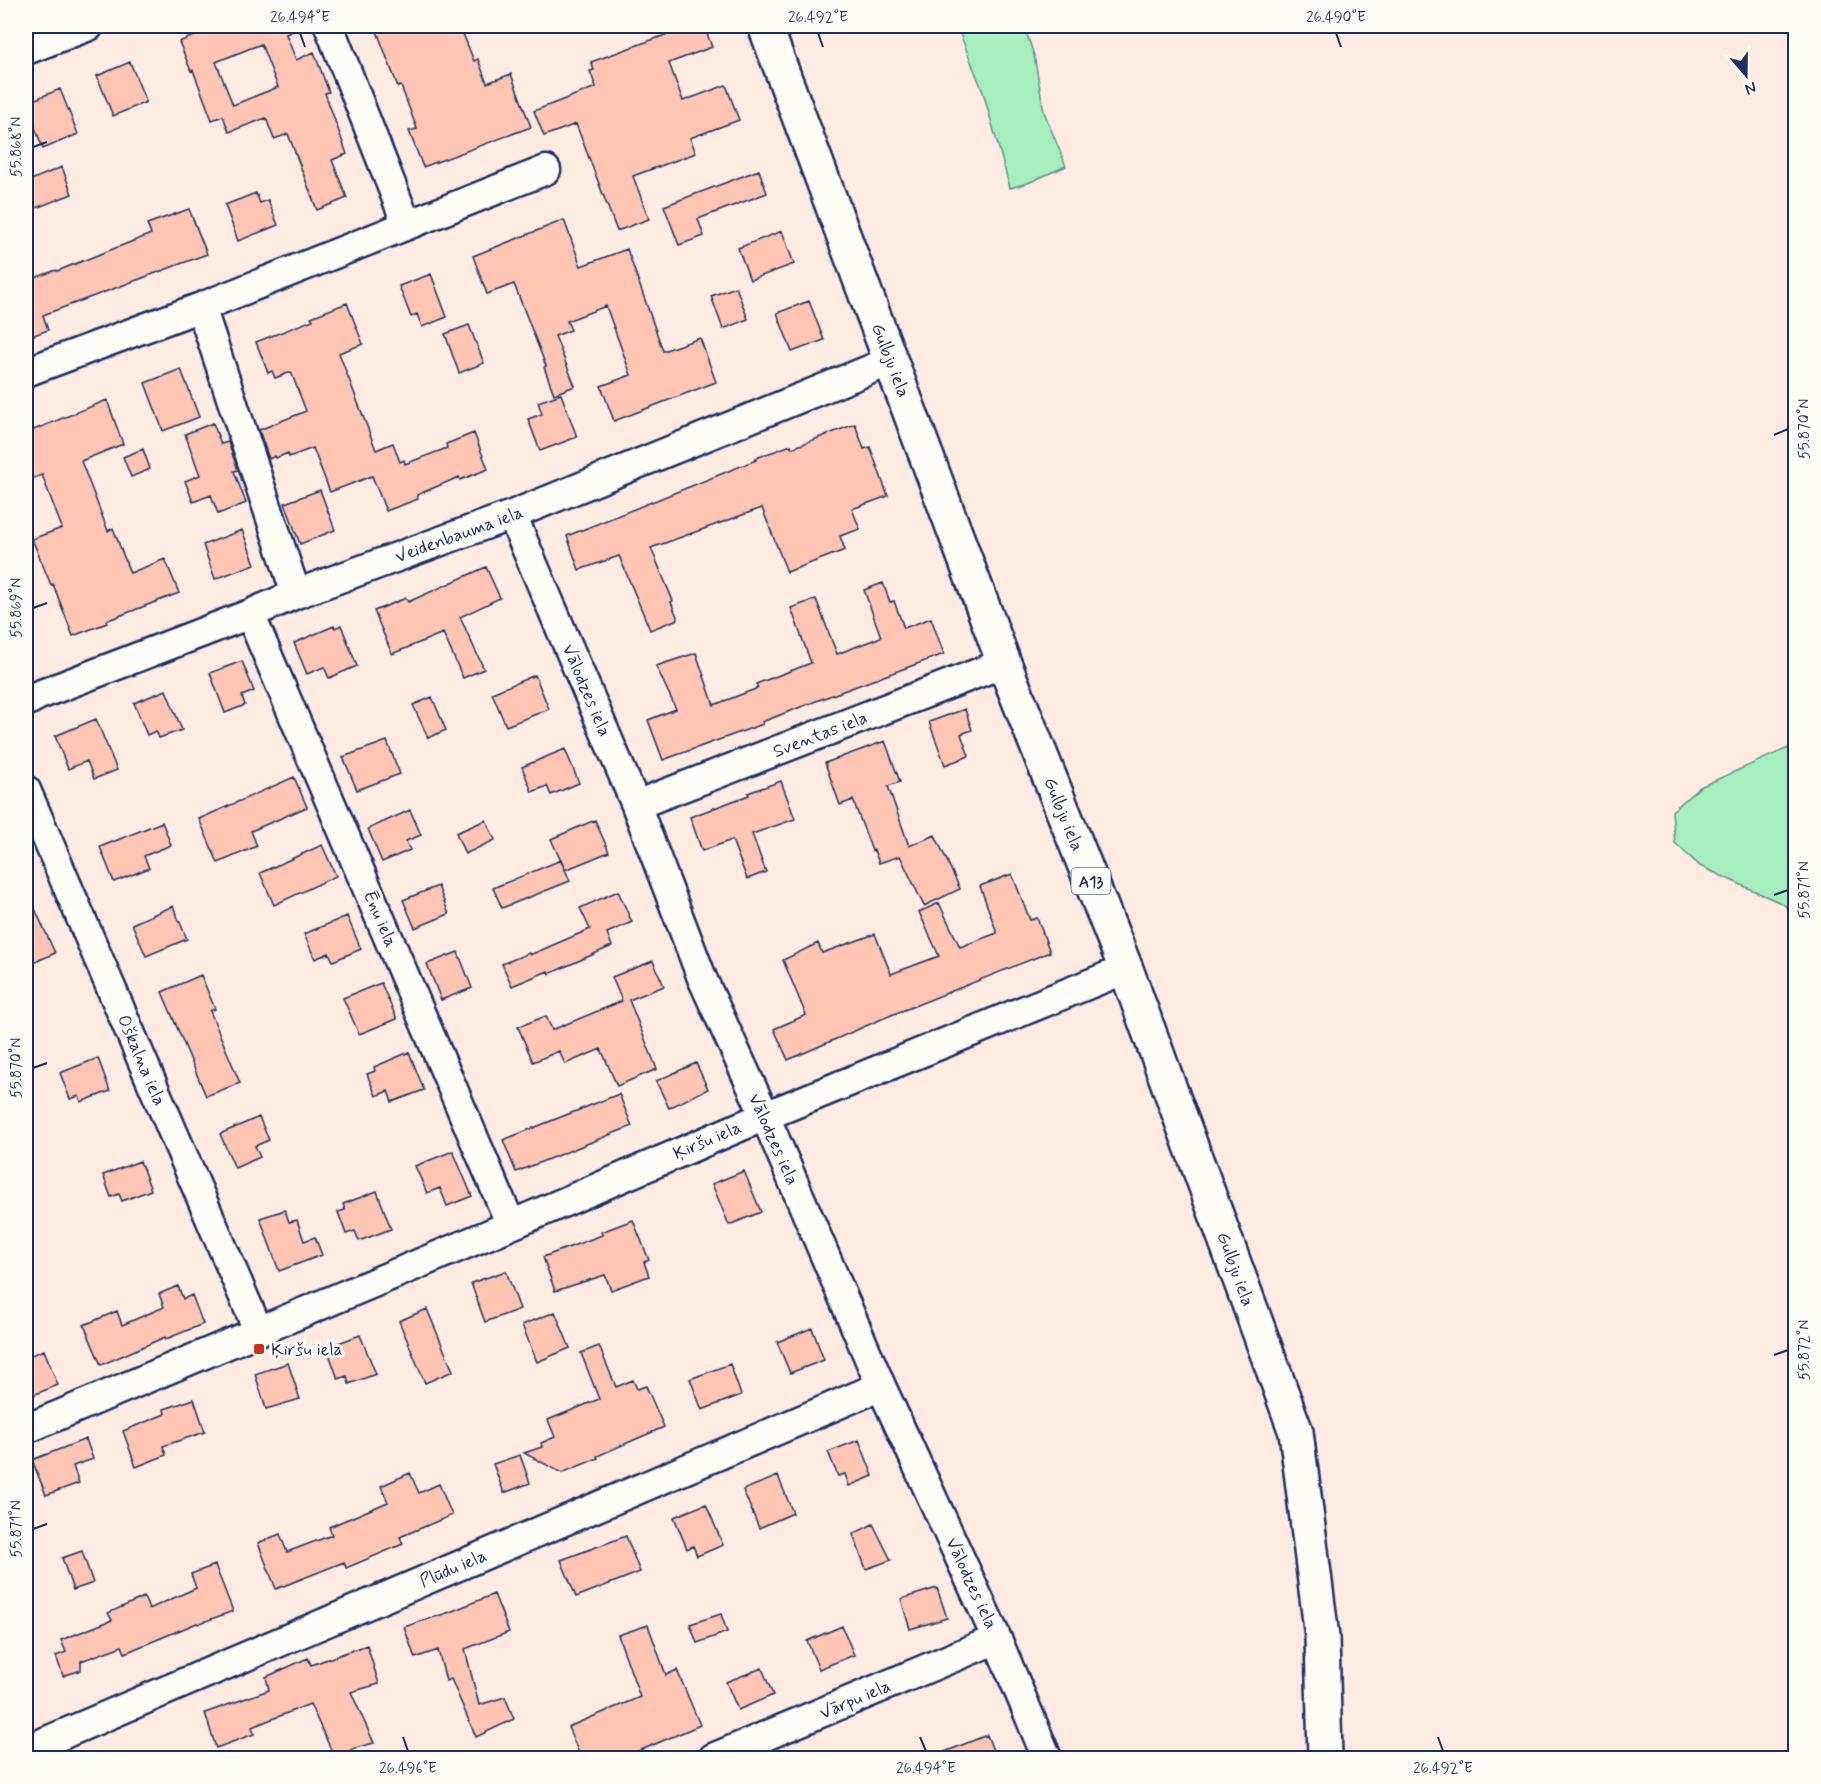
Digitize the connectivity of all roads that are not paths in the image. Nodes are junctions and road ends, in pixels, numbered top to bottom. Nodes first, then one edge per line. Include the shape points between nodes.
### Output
1 (89, 26) edge
2 (329, 26) edge
3 (765, 26) edge
4 (26, 50) edge
5 (546, 170) dead end
6 (407, 225) junction
7 (201, 307) junction
8 (891, 361) junction
9 (26, 372) edge
10 (512, 515) junction
11 (296, 594) junction
12 (250, 614) junction
13 (1004, 663) junction
14 (26, 702) edge
15 (26, 790) edge
16 (636, 806) junction
17 (1126, 969) junction
18 (765, 1116) junction
19 (511, 1225) junction
20 (258, 1330) junction
21 (881, 1386) junction
22 (26, 1429) edge
23 (998, 1639) junction
24 (26, 1750) edge
25 (713, 1758) edge
26 (1047, 1758) edge
27 (1325, 1758) edge

1 - 4 street
2 - 6 street
3 - 8 main road, Gulbju iela / A13
5 - 6 street
6 - 7 street
7 - 9 street
7 - 11 street
8 - 10 street, Veidenbauma iela
8 - 13 main road, Gulbju iela / A13
10 - 11 street, Veidenbauma iela
10 - 16 street, Vālodzes iela
11 - 12 street, Veidenbauma iela
12 - 14 street, Veidenbauma iela
12 - 19 street, Ēnu iela
13 - 16 street, Sventas iela
13 - 17 main road, Gulbju iela / A13
15 - 20 street, Oškalna iela
16 - 18 street, Vālodzes iela via 702,978
17 - 18 street, Ķiršu iela
17 - 27 main road, Gulbju iela / A13 via 1296,1432 1322,1636
18 - 19 street, Ķiršu iela
18 - 21 street, Vālodzes iela
19 - 20 street, Ķiršu iela
20 - 22 street, Ķiršu iela
21 - 23 street, Vālodzes iela
21 - 24 street, Plūdu iela
23 - 25 street, Vārpu iela
23 - 26 street, Vālodzes iela

